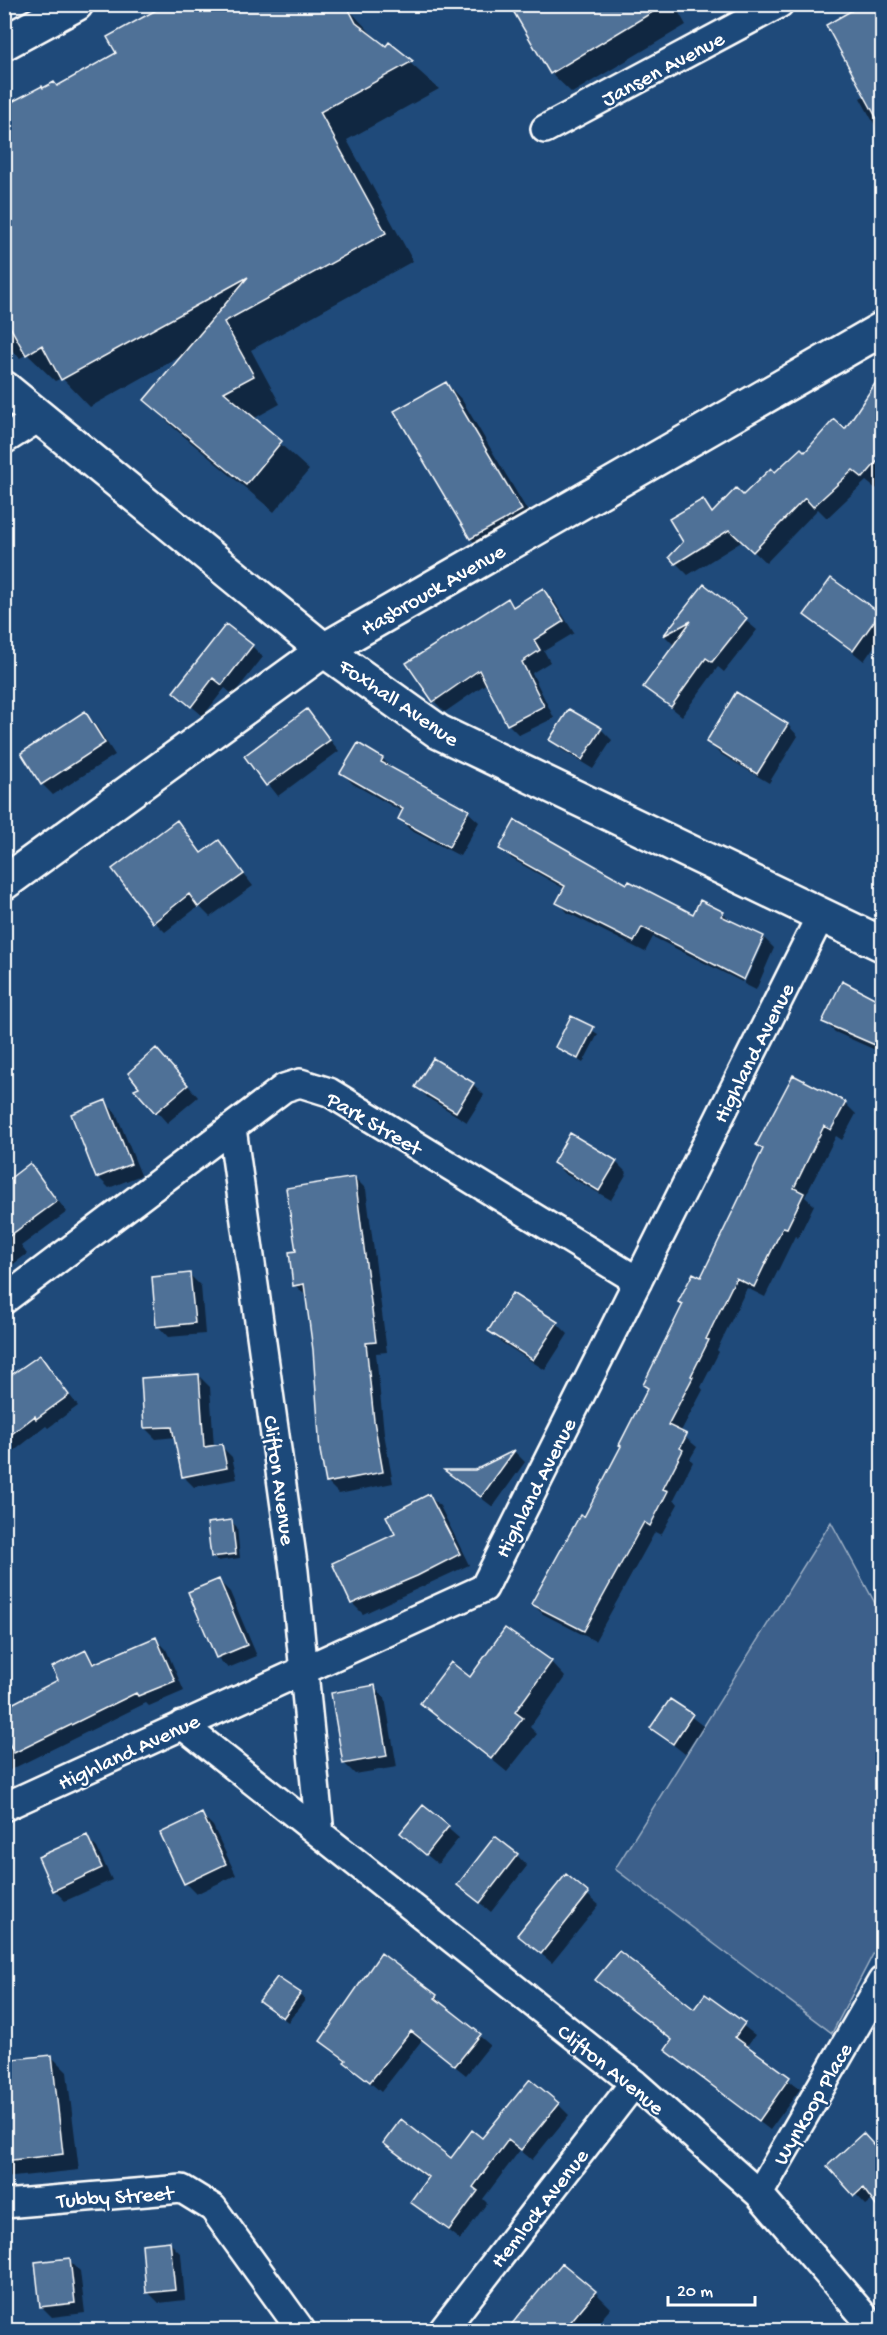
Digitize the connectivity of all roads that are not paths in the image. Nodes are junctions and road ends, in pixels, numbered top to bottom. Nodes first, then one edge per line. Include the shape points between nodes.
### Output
1 (76, 4) edge
2 (779, 4) edge
3 (4, 44) edge
4 (545, 129) dead end
5 (882, 329) edge
6 (4, 388) edge
7 (40, 417) junction
8 (4, 440) edge
9 (324, 650) junction
10 (4, 883) edge
11 (821, 915) junction
12 (882, 944) edge
13 (232, 1128) junction
14 (638, 1281) junction
15 (4, 1300) edge
16 (304, 1670) junction
17 (182, 1725) junction
18 (4, 1807) edge
19 (320, 1834) junction
20 (882, 1981) edge
21 (634, 2083) junction
22 (759, 2194) junction
23 (4, 2204) edge
24 (301, 2331) edge
25 (443, 2331) edge
26 (876, 2331) edge

1 - 3 main road
2 - 4 street, Jansen Avenue
5 - 9 main road, Hasbrouck Avenue
6 - 7 main road, Foxhall Avenue
7 - 8 street
7 - 9 main road, Foxhall Avenue
9 - 10 main road, Hasbrouck Avenue
9 - 11 main road, Foxhall Avenue via 439,732
11 - 12 main road, Foxhall Avenue
11 - 14 street, Highland Avenue
13 - 14 street, Park Street via 284,1088 300,1083 329,1092
13 - 15 street, Park Street
13 - 16 street, Clifton Avenue
14 - 16 street, Highland Avenue via 484,1588
16 - 17 street, Highland Avenue
16 - 19 street, Clifton Avenue
17 - 18 street, Highland Avenue
17 - 19 street, Clifton Avenue
19 - 21 street, Clifton Avenue
20 - 22 street, Wynkoop Place
21 - 22 street, Clifton Avenue
21 - 25 street, Hemlock Avenue
22 - 26 street, Clifton Avenue
23 - 24 street, Tubby Street via 182,2189 213,2208

